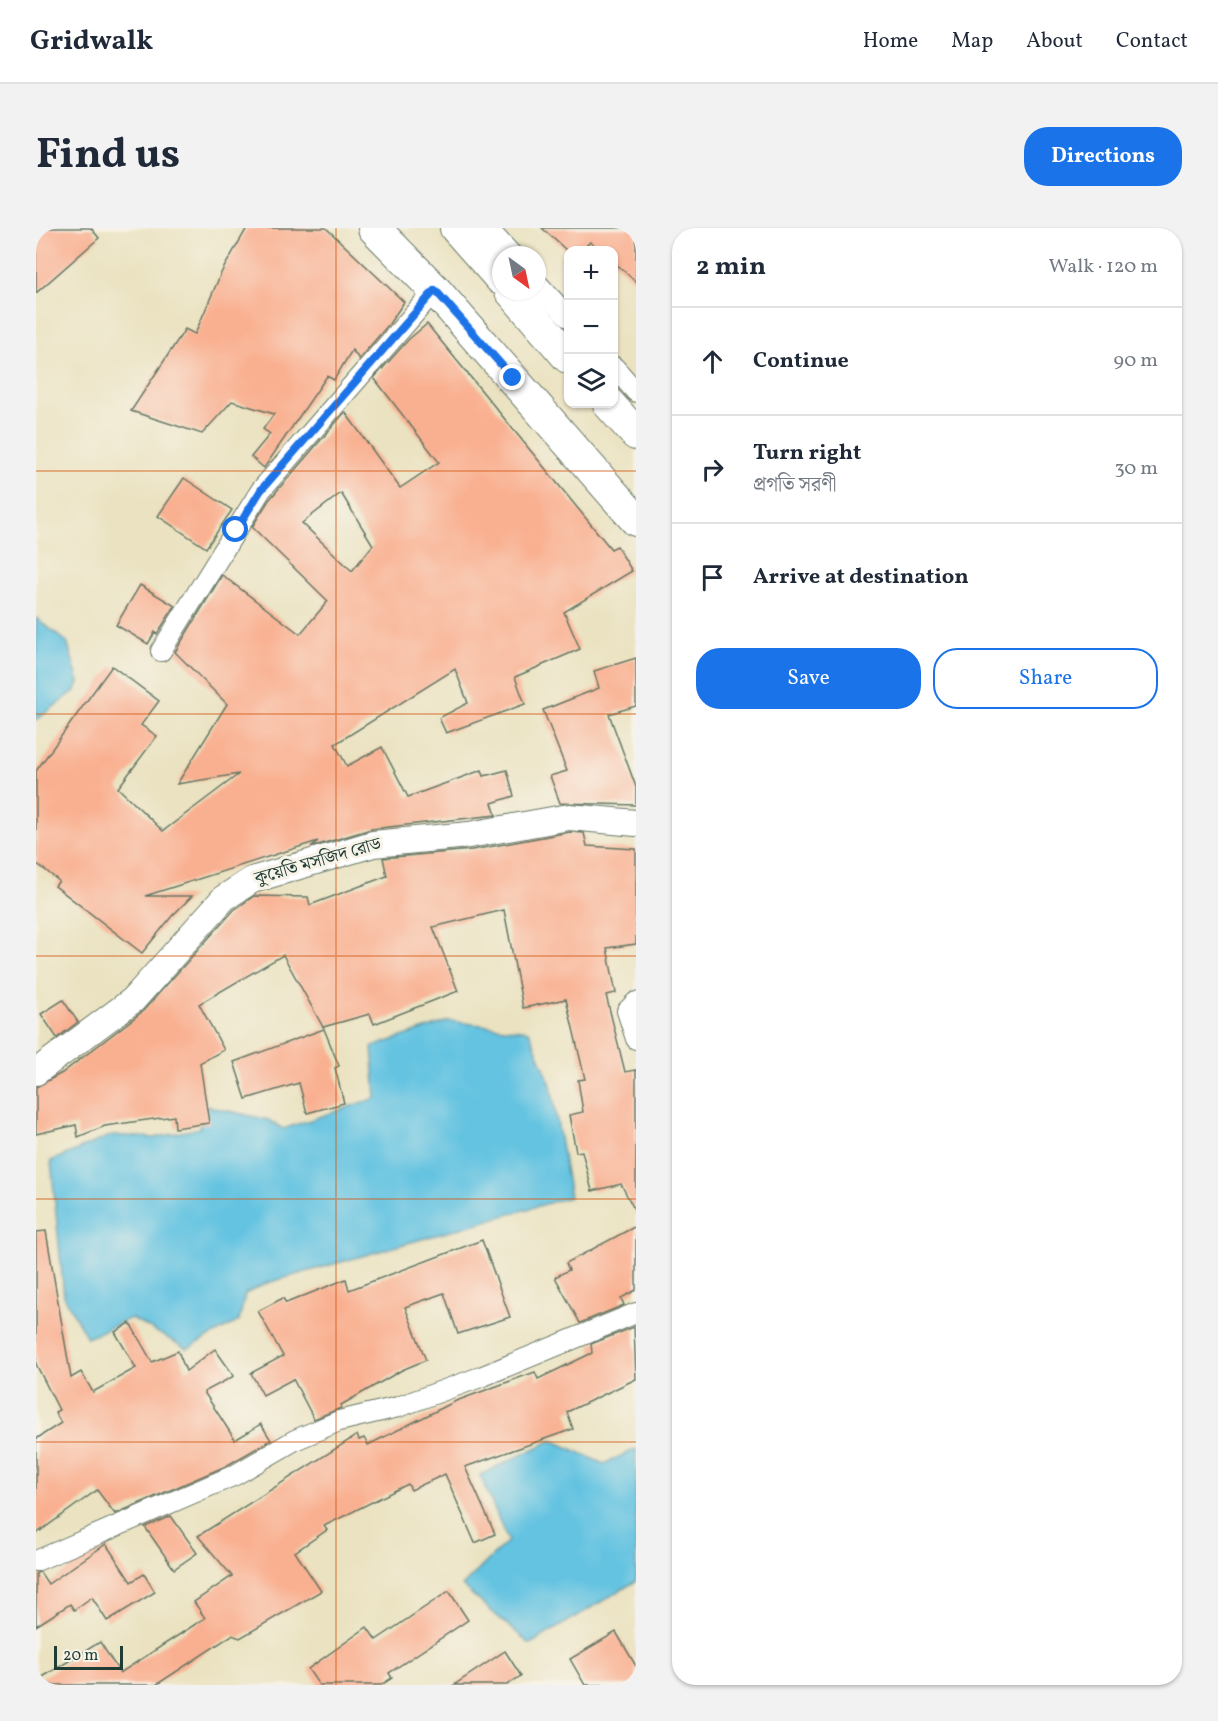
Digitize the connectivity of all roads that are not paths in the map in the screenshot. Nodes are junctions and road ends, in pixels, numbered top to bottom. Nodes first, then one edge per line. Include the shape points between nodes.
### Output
1 (374, 228) edge
2 (456, 228) edge
3 (487, 228) edge
4 (504, 246) edge
5 (492, 269) edge
6 (435, 290) junction
7 (546, 293) edge
8 (519, 300) edge
9 (564, 313) edge
10 (565, 354) edge
11 (618, 372) edge
12 (636, 392) edge
13 (612, 408) edge
14 (636, 435) edge
15 (636, 520) edge
16 (161, 651) dead end
17 (636, 823) edge
18 (636, 1002) edge
19 (636, 1039) edge
20 (36, 1072) edge
21 (636, 1313) edge
22 (36, 1561) edge

1 - 6 main road
2 - 5 main road
3 - 4 street
6 - 15 main road
6 - 16 street via 261,490
7 - 9 street
8 - 10 main road
11 - 12 street
13 - 14 main road
17 - 20 street, কুয়েতি মসজিদ রোড via 569,817 468,835 373,844 252,880 224,898 133,1000
18 - 19 street via 627,1011
21 - 22 street via 398,1407 339,1421 295,1440 235,1475

